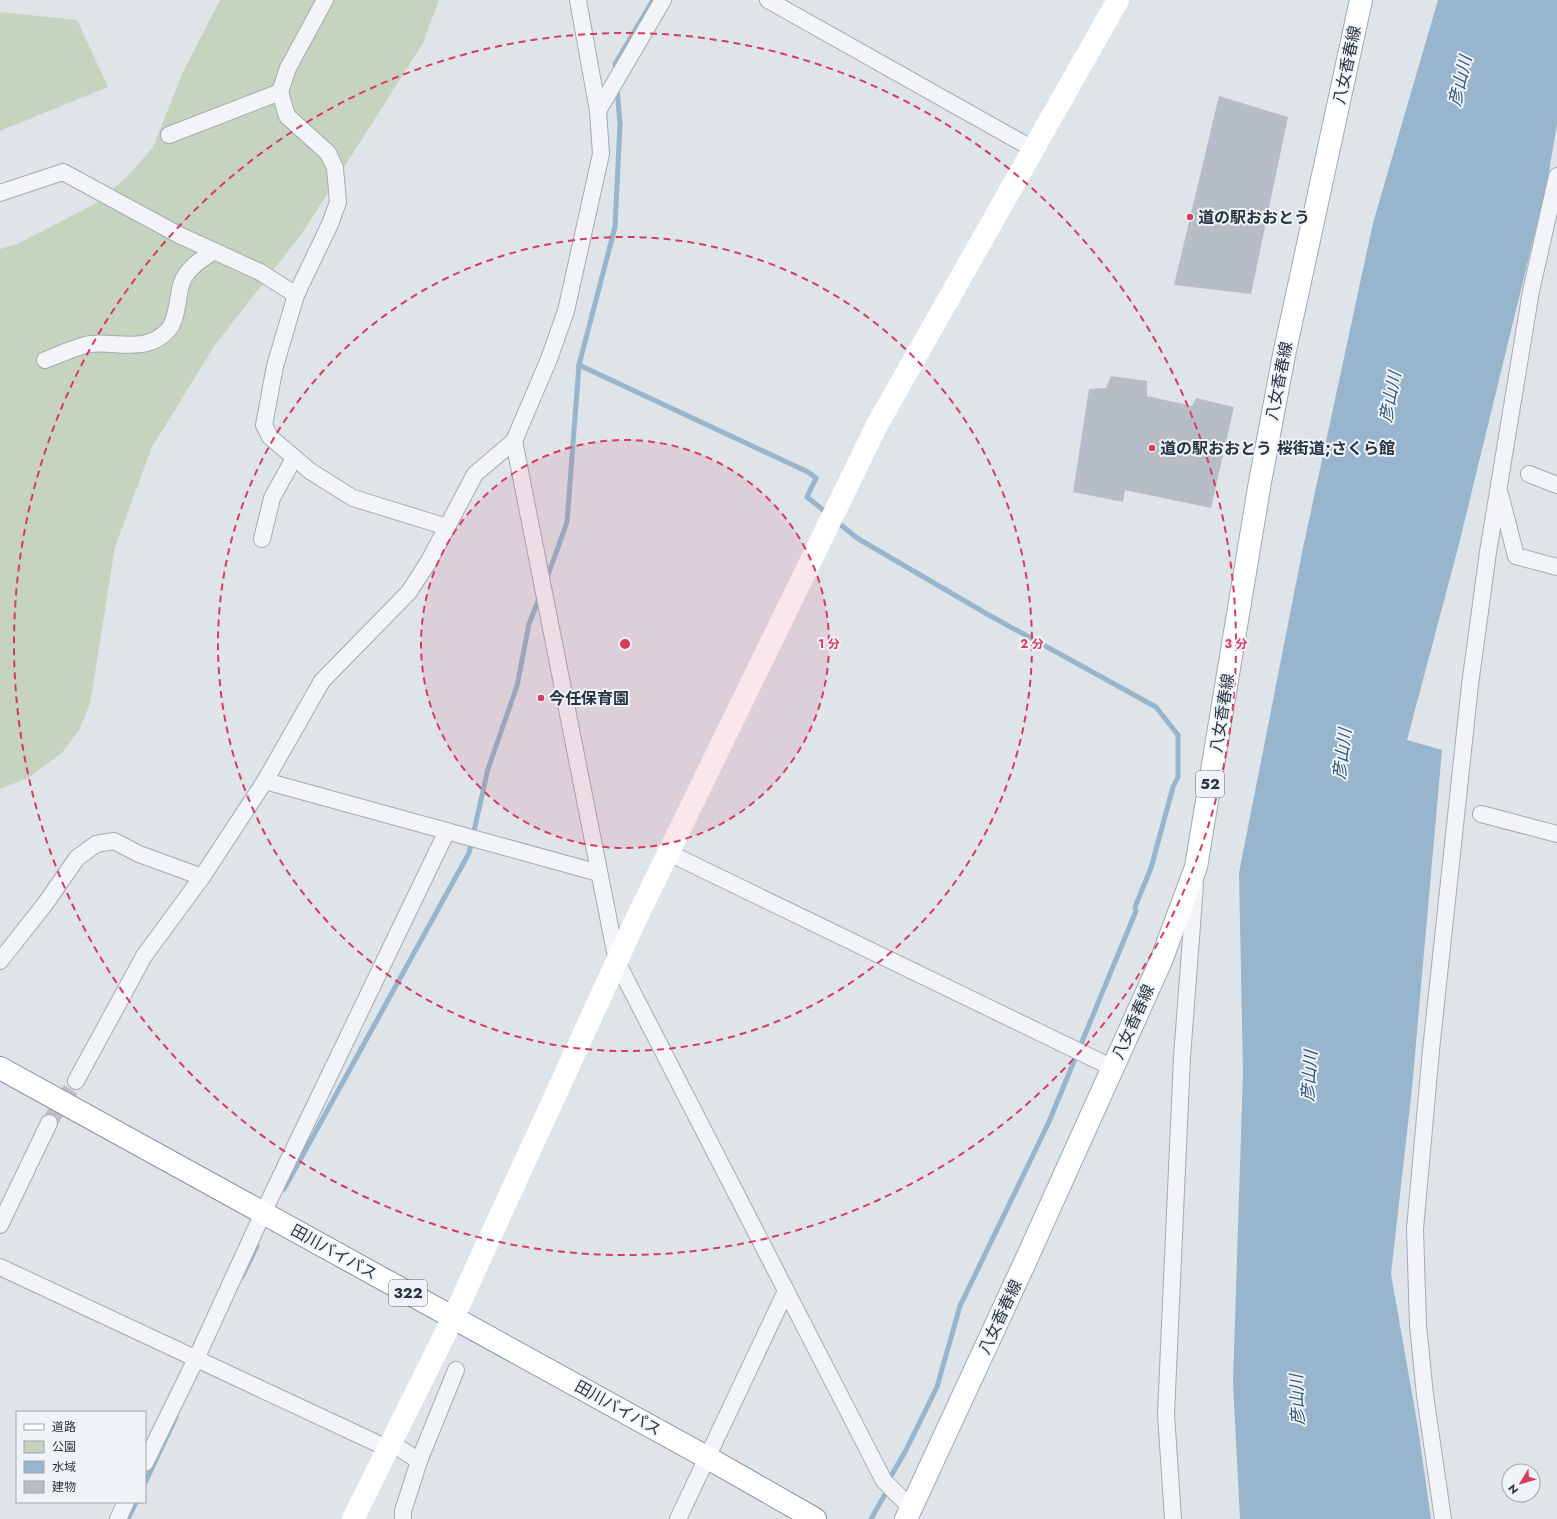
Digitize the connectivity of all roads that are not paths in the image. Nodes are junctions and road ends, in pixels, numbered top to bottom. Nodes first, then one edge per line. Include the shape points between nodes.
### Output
1 (325, 0) edge
2 (578, 0) edge
3 (663, 0) edge
4 (768, 0) edge
5 (1118, 0) edge
6 (1361, 0) edge
7 (280, 92) junction
8 (598, 111) junction
9 (169, 135) dead end
10 (1034, 149) junction
11 (1557, 176) edge
12 (0, 193) edge
13 (214, 251) junction
14 (296, 295) junction
15 (45, 360) dead end
16 (514, 441) junction
17 (294, 458) junction
18 (1529, 474) dead end
19 (1557, 485) edge
20 (1498, 488) junction
21 (447, 527) junction
22 (262, 539) dead end
23 (1557, 567) edge
24 (265, 781) junction
25 (1482, 814) dead end
26 (447, 831) junction
27 (1557, 834) edge
28 (669, 853) junction
29 (1196, 867) junction
30 (599, 873) junction
31 (202, 877) junction
32 (0, 961) edge
33 (617, 962) junction
34 (0, 1068) edge
35 (1113, 1068) junction
36 (76, 1081) tunnel mouth
37 (49, 1123) tunnel mouth
38 (263, 1213) junction
39 (0, 1225) edge
40 (0, 1267) edge
41 (786, 1291) junction
42 (453, 1318) junction
43 (196, 1359) junction
44 (456, 1370) dead end
45 (388, 1445) junction
46 (708, 1458) junction
47 (146, 1461) edge
48 (419, 1461) junction
49 (126, 1503) edge
50 (909, 1513) edge
51 (118, 1519) edge
52 (353, 1519) edge
53 (403, 1519) edge
54 (678, 1519) edge
55 (815, 1519) edge
56 (1173, 1519) edge
57 (1443, 1519) edge

1 - 7 street via 288,68
2 - 8 street
3 - 8 street
4 - 10 street
5 - 10 main road
6 - 29 main road, 八女香春線 / 52 via 1284,355 1260,482
7 - 9 street
7 - 14 street via 287,116 328,153 335,168 338,202
8 - 16 street via 601,154 566,312
10 - 28 main road via 877,425
11 - 20 street via 1531,291
12 - 13 street via 63,172 179,235
13 - 14 street via 260,272
13 - 15 street via 191,268 182,282 170,328 159,339 144,344 90,344
14 - 17 street via 275,366 264,425 270,438
16 - 21 street via 475,474
16 - 30 street
17 - 21 street via 353,498
17 - 22 street via 272,498
18 - 19 street
20 - 23 street via 1516,556
20 - 57 street via 1470,693 1430,1050 1416,1229 1418,1325 1425,1395
21 - 24 street via 409,592 322,681
24 - 26 street
24 - 31 street
25 - 27 street
26 - 30 street
26 - 38 street
28 - 33 main road
28 - 35 street
29 - 35 main road, 八女香春線 / 52 via 1161,961
29 - 56 street via 1182,1057 1166,1414
30 - 33 street
31 - 32 street via 139,854 114,841 96,844 77,858
31 - 36 street via 144,956
33 - 41 street
33 - 42 main road
34 - 38 main road, 田川バイパス / 322
35 - 50 main road, 八女香春線 / 52
37 - 39 street
38 - 42 main road, 田川バイパス / 322
38 - 43 street
40 - 43 street
41 - 46 street
41 - 50 street via 884,1481
42 - 45 main road
42 - 46 main road, 田川バイパス / 322
43 - 45 street
43 - 47 street
44 - 48 street
45 - 48 street
45 - 52 main road
46 - 54 street
46 - 55 main road, 田川バイパス / 322
48 - 53 street via 403,1511
49 - 51 street

